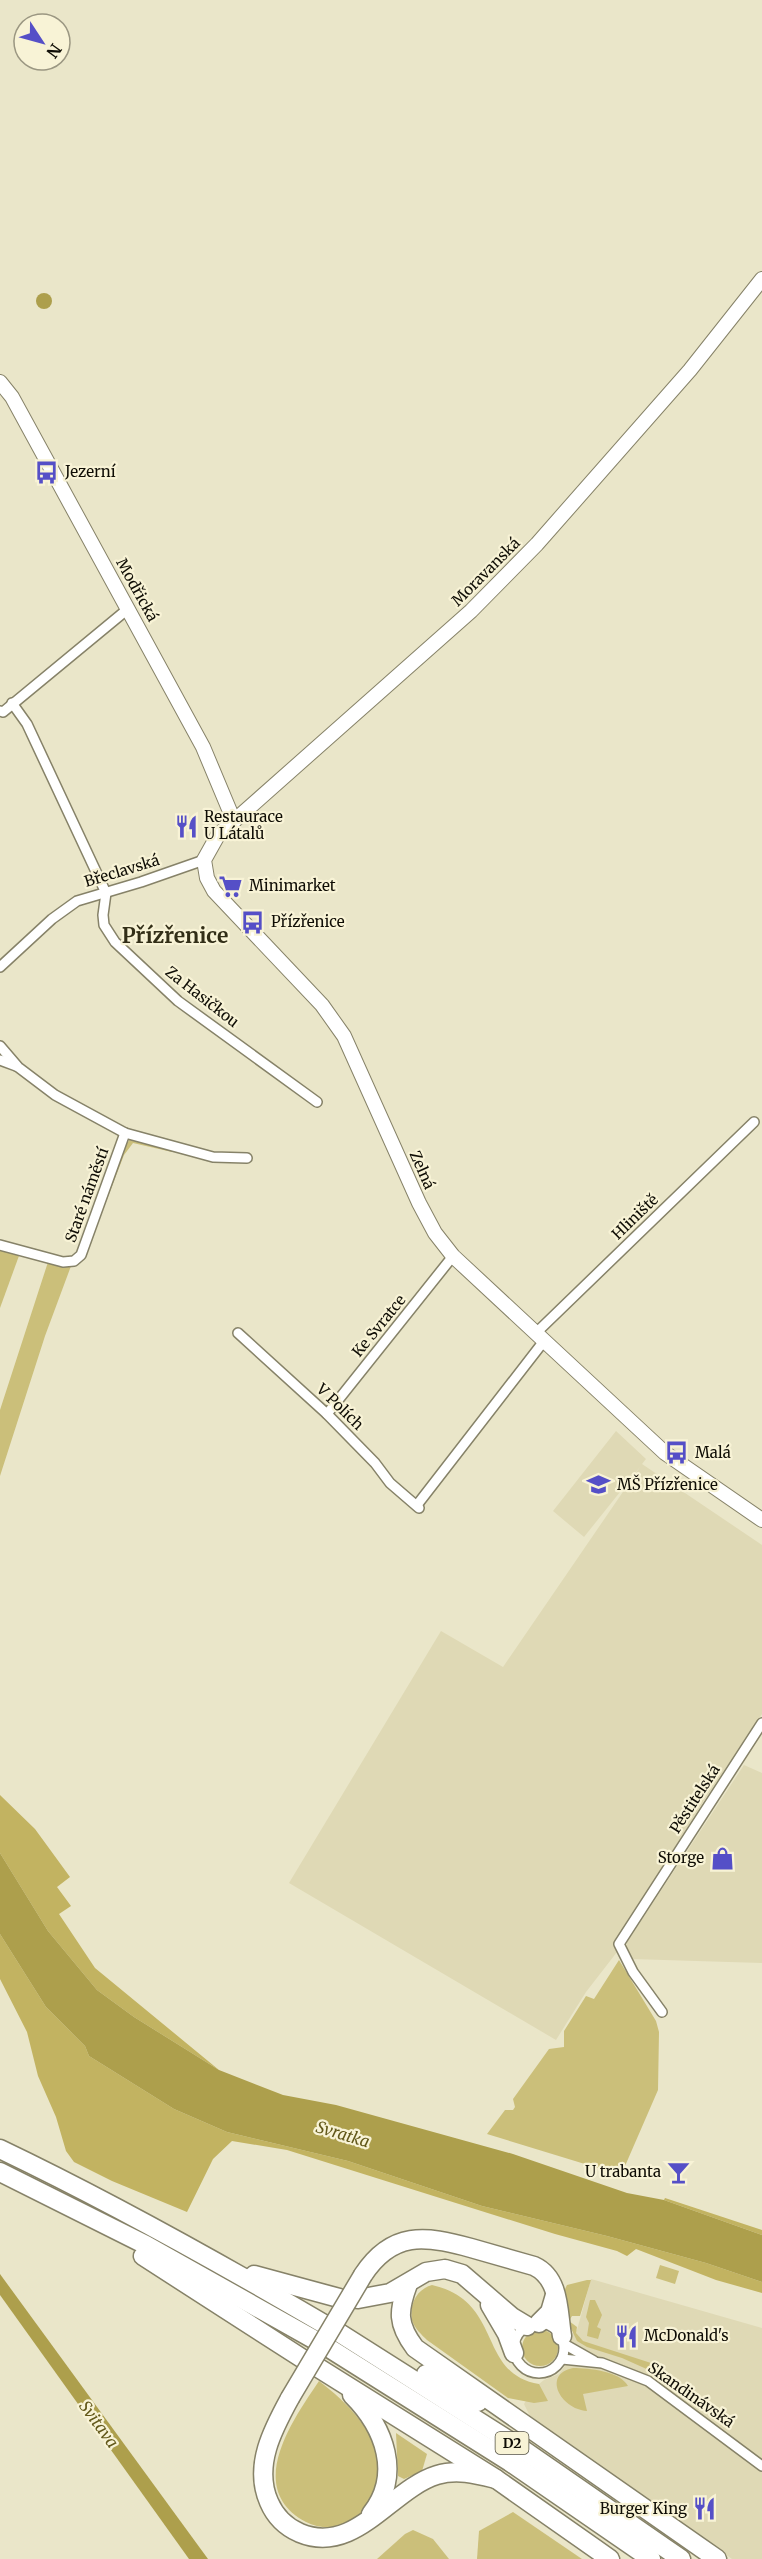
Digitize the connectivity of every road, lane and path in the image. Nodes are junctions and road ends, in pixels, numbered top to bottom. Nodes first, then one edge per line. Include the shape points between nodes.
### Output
1 (762, 279) edge
2 (0, 382) edge
3 (129, 608) junction
4 (12, 704) junction
5 (0, 711) edge
6 (234, 821) junction
7 (204, 860) junction
8 (106, 893) junction
9 (0, 967) edge
10 (0, 1046) edge
11 (0, 1060) edge
12 (18, 1067) junction
13 (316, 1102) dead end
14 (754, 1122) dead end
15 (125, 1133) junction
16 (247, 1158) dead end
17 (0, 1245) edge
18 (453, 1256) junction
19 (238, 1333) dead end
20 (540, 1337) junction
21 (327, 1414) junction
22 (762, 1520) edge
23 (762, 1723) edge
24 (662, 2012) dead end
25 (0, 2149) edge
26 (0, 2172) edge
27 (56, 2199) junction
28 (229, 2268) junction
29 (408, 2284) junction
30 (556, 2293) junction
31 (484, 2295) junction
32 (533, 2324) junction
33 (329, 2334) junction
34 (563, 2340) junction
35 (514, 2353) junction
36 (562, 2359) junction
37 (596, 2362) junction
38 (315, 2366) junction
39 (533, 2430) junction
40 (762, 2466) edge
41 (496, 2479) junction
42 (364, 2522) junction
43 (610, 2559) edge
44 (651, 2559) edge
45 (681, 2559) edge
46 (717, 2559) edge

1 - 6 street, Moravanská via 690,370 537,544 471,611
2 - 3 street, Modřická
3 - 4 street
3 - 6 street, Modřická via 203,747
4 - 5 street
4 - 8 street via 27,724
6 - 7 street, Moravanská via 218,835
7 - 8 street, Břeclavská
7 - 18 street, Zelná via 214,891 322,1005 344,1036 419,1203
8 - 9 street, Břeclavská via 73,903
8 - 13 street, Za Hasičkou via 104,925 115,942 178,1000
10 - 12 street, Staré náměstí
11 - 12 street, Staré náměstí
12 - 15 street, Staré náměstí via 55,1095
14 - 20 street, Hliniště
15 - 16 street, Staré náměstí via 213,1157
15 - 17 street, Staré náměstí via 81,1255 74,1261 63,1262
18 - 20 street, Zelná
18 - 21 street, Ke Svratce
19 - 21 street, V Polích
20 - 21 street, V Polích via 418,1507 390,1483
20 - 22 street, Zelná via 664,1453
23 - 24 street, Pěstitelská via 619,1944 633,1972
25 - 28 highway, D2
26 - 27 highway, D2
27 - 33 highway, D2
27 - 38 highway
28 - 29 highway via 349,2299 390,2293
28 - 33 highway, D2
29 - 31 highway via 426,2272 445,2270 462,2274
29 - 39 highway via 401,2324 415,2348
30 - 32 highway via 550,2312
30 - 34 highway
30 - 42 highway, bridge via 549,2277 534,2266 427,2238 406,2240 375,2259 290,2398 270,2437 264,2463 265,2488 273,2510 286,2524 309,2536 331,2537
31 - 32 highway
31 - 35 highway
32 - 34 street via 552,2326
32 - 35 street via 518,2334
33 - 39 highway
33 - 44 highway, D2
33 - 45 highway, D2 via 519,2448
34 - 36 street
34 - 37 street, Skandinávská
35 - 36 street via 521,2365 533,2372 547,2372
36 - 37 street, Skandinávská
37 - 40 street, Skandinávská via 657,2386
38 - 41 highway
38 - 42 highway via 361,2405 381,2437 388,2459 386,2487
39 - 46 highway
41 - 42 highway via 462,2472 440,2474 415,2485
41 - 43 highway

